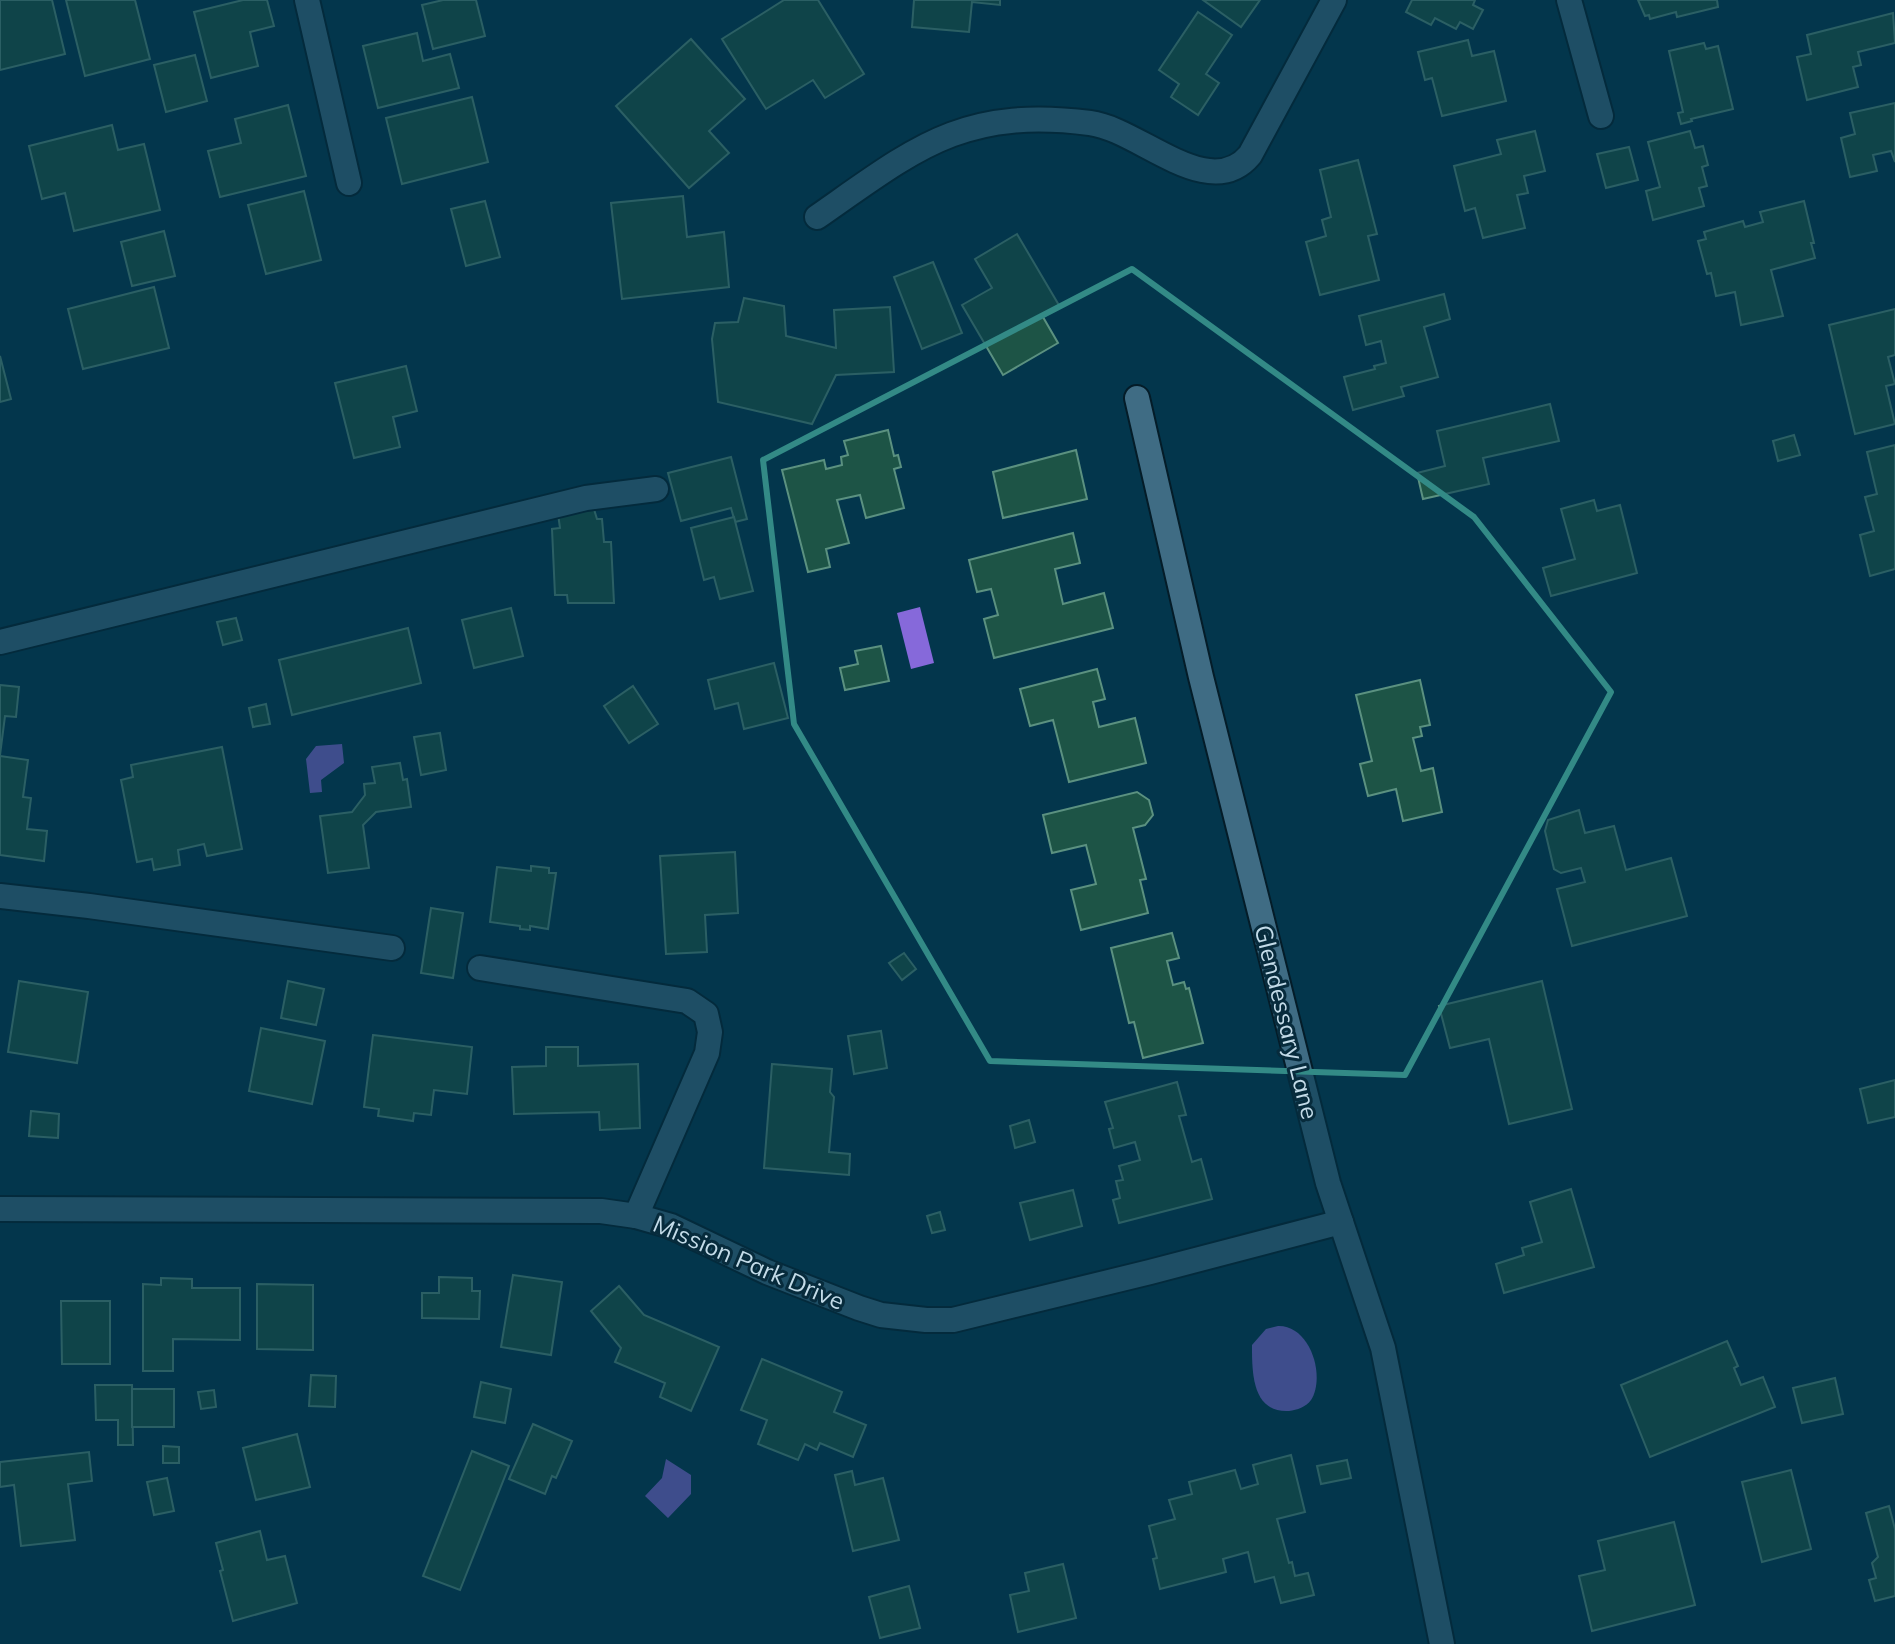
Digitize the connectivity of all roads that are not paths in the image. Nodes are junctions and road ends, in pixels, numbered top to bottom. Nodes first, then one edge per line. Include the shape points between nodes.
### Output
1 (307, 0) edge
2 (1334, 0) edge
3 (1569, 0) edge
4 (1601, 116) dead end
5 (349, 183) dead end
6 (817, 217) dead end
7 (1137, 398) dead end
8 (656, 489) dead end
9 (0, 642) edge
10 (0, 896) edge
11 (392, 948) dead end
12 (480, 968) dead end
13 (0, 1209) edge
14 (636, 1216) junction
15 (1341, 1222) junction
16 (1442, 1644) edge

1 - 5 street
2 - 6 street via 1241,165 1227,172 1190,169 1095,123 1014,119 941,137
3 - 4 street
7 - 15 street, Glendessary Lane via 1204,692
8 - 9 street via 586,498
10 - 11 street
12 - 14 street via 687,1001 706,1014 707,1053
13 - 14 street, Mission Park Drive via 601,1211
14 - 15 street, Mission Park Drive via 671,1226 859,1308 926,1320 953,1320
15 - 16 street, Glendessary Lane via 1383,1348

